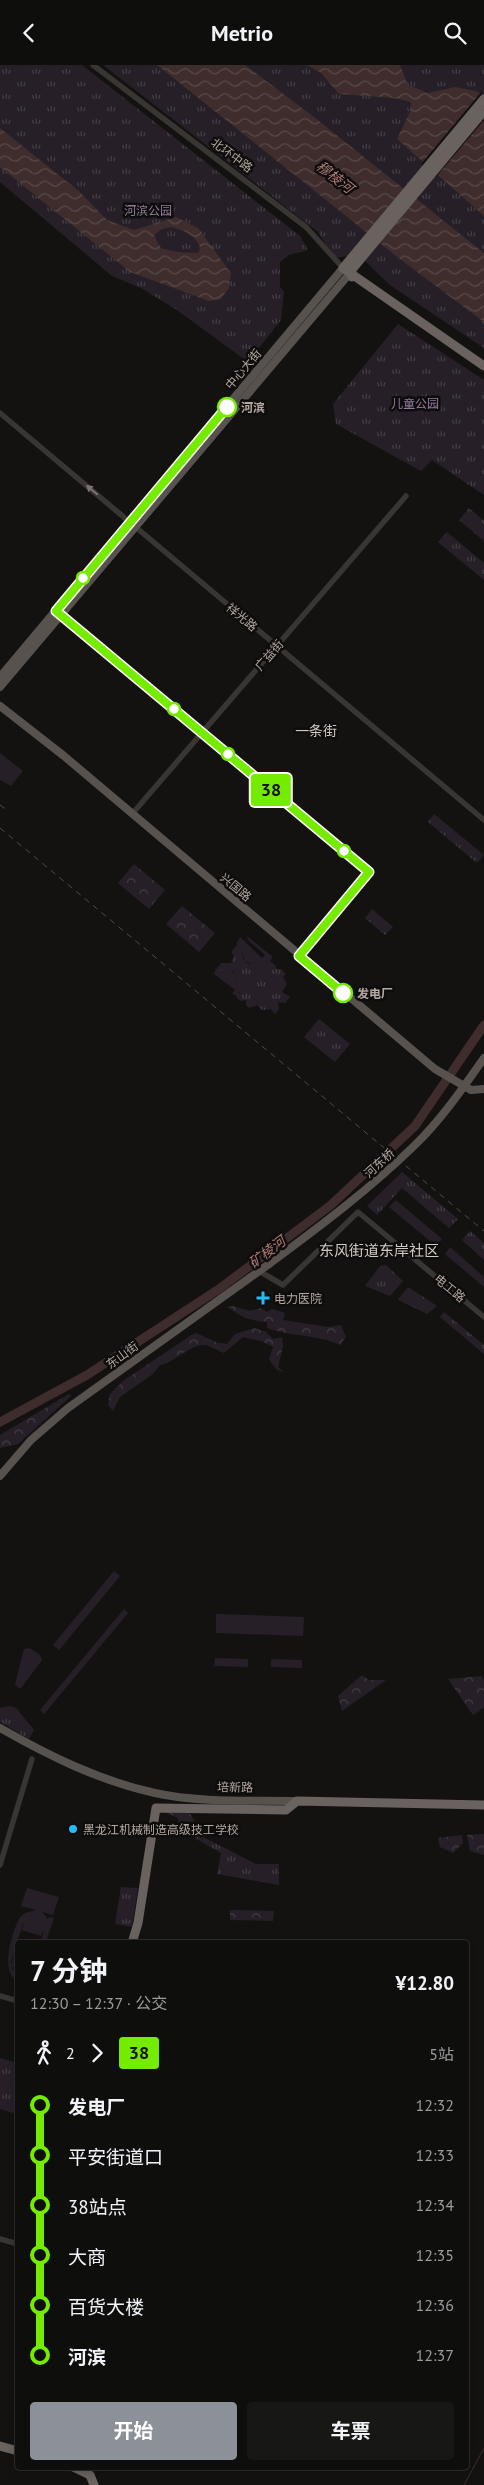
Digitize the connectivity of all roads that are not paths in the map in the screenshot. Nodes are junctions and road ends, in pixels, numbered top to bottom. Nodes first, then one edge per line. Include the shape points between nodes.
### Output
1 (93, 65) edge
2 (484, 99) edge
3 (484, 111) edge
4 (349, 267) junction
5 (484, 366) edge
6 (484, 372) edge
7 (0, 413) edge
8 (406, 496) dead end
9 (132, 524) junction
10 (58, 613) junction
11 (277, 646) junction
12 (0, 677) edge
13 (0, 687) edge
14 (0, 707) edge
15 (132, 814) junction
16 (484, 820) edge
17 (484, 1058) edge
18 (484, 1089) edge
19 (269, 1264) joint
20 (259, 1271) junction
21 (484, 1317) edge
22 (0, 1476) edge
23 (0, 1728) edge
24 (32, 1759) dead end
25 (297, 1801) junction
26 (484, 1805) edge
27 (0, 1865) edge
28 (133, 1940) edge
29 (0, 1996) edge
30 (15, 2000) edge
31 (0, 2239) edge
32 (15, 2243) edge
33 (0, 2446) edge
34 (15, 2450) edge
35 (82, 2470) edge
36 (94, 2485) edge

1 - 4 street, 北环中路 via 306,227
2 - 4 highway, 中心大街
3 - 4 highway, 中心大街
4 - 5 highway, 北环中路
4 - 6 highway, 北环中路 via 358,285
4 - 9 main road, 中心大街
9 -> 7 street, 祥光路
8 - 11 street, 广益街
9 - 10 main road, 中心大街
9 - 11 street, 祥光路
10 - 12 main road, 中心大街
10 - 13 main road, 中心大街
11 - 15 street, 广益街
11 - 16 street, 祥光路
14 - 15 main road, 兴国路
15 - 18 main road, 兴国路 via 435,1069 471,1090
17 - 19 main road, 河东桥, bridge via 453,1102 416,1145 361,1194
19 - 20 main road, 东山街
20 - 21 street, 电工路 via 283,1285 358,1212
20 - 22 main road, 东山街 via 68,1408 30,1440
23 - 25 main road, 培新路 via 43,1753 105,1779 156,1794 216,1800
24 - 27 street
25 - 26 highway, 培新路
25 - 28 highway via 286,1810 156,1808
29 - 30 street
31 - 32 street
33 - 34 highway
35 - 36 highway via 90,2475

